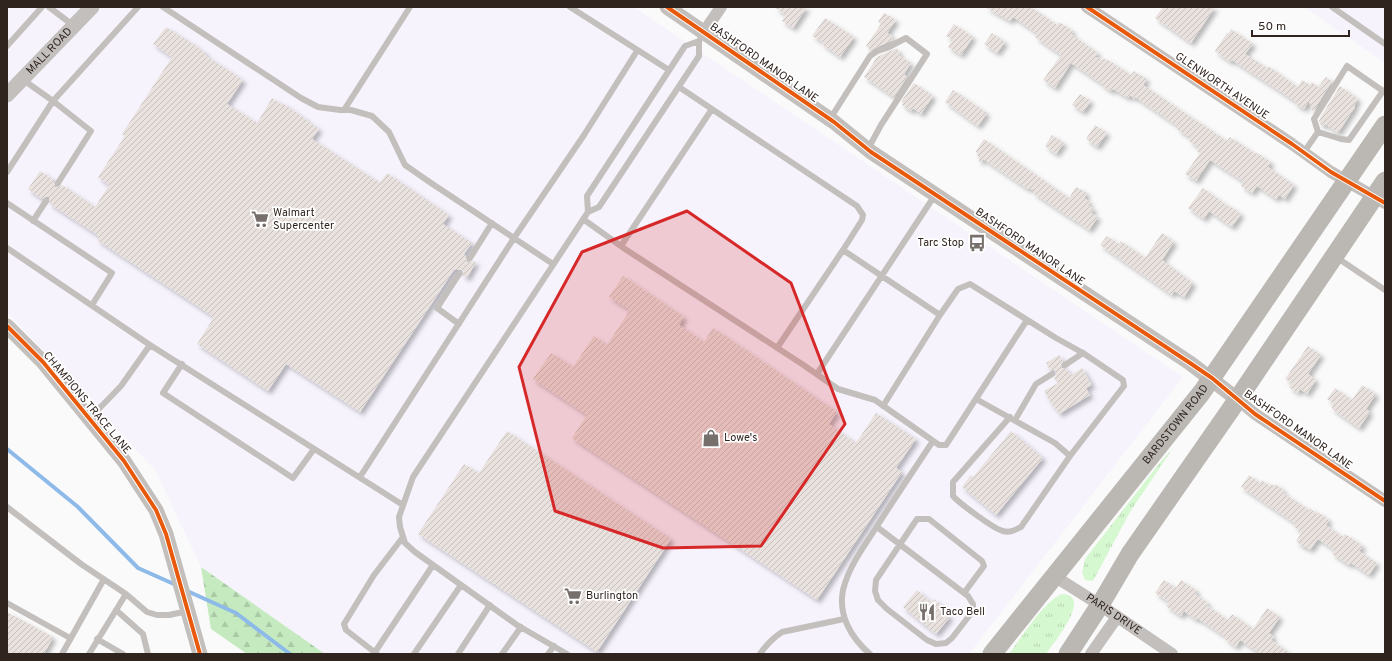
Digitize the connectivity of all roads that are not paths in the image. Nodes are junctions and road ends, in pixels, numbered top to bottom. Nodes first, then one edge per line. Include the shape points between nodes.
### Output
1 (42, 7) edge
2 (49, 7) edge
3 (92, 7) edge
4 (138, 7) edge
5 (163, 7) edge
6 (410, 7) edge
7 (570, 7) edge
8 (667, 7) edge
9 (721, 7) edge
10 (1087, 7) edge
11 (1332, 7) edge
12 (74, 26) junction
13 (702, 37) junction
14 (1385, 44) edge
15 (7, 46) edge
16 (638, 50) junction
17 (669, 70) junction
18 (22, 80) junction
19 (680, 87) junction
20 (1384, 91) edge
21 (7, 95) edge
22 (53, 101) junction
23 (712, 109) junction
24 (344, 110) junction
25 (829, 119) junction
26 (1385, 125) edge
27 (1318, 132) junction
28 (868, 149) junction
29 (1304, 152) junction
30 (7, 172) edge
31 (1347, 181) junction
32 (58, 183) dead end
33 (1382, 194) edge
34 (935, 195) junction
35 (46, 201) dead end
36 (7, 203) edge
37 (588, 212) junction
38 (583, 219) junction
39 (33, 221) junction
40 (492, 224) junction
41 (514, 238) junction
42 (621, 246) junction
43 (7, 248) edge
44 (843, 250) junction
45 (1334, 256) junction
46 (470, 258) dead end
47 (553, 264) junction
48 (459, 274) dead end
49 (881, 275) junction
50 (1385, 290) edge
51 (92, 306) junction
52 (940, 315) junction
53 (1028, 320) junction
54 (459, 324) junction
55 (7, 326) edge
56 (150, 345) junction
57 (777, 348) junction
58 (1083, 353) junction
59 (182, 364) junction
60 (1065, 365) dead end
61 (817, 374) junction
62 (1052, 374) dead end
63 (1212, 378) junction
64 (976, 399) junction
65 (1238, 399) junction
66 (883, 406) junction
67 (89, 419) junction
68 (1013, 419) junction
69 (933, 441) junction
70 (314, 449) junction
71 (1070, 456) junction
72 (360, 478) junction
73 (1385, 501) edge
74 (403, 505) junction
75 (7, 507) edge
76 (877, 527) junction
77 (403, 537) junction
78 (899, 544) junction
79 (433, 565) junction
80 (1054, 576) junction
81 (104, 579) junction
82 (461, 585) junction
83 (964, 593) junction
84 (126, 594) junction
85 (7, 603) edge
86 (490, 605) junction
87 (1100, 605) junction
88 (116, 610) junction
89 (188, 611) junction
90 (1117, 617) junction
91 (844, 619) junction
92 (521, 627) junction
93 (70, 638) junction
94 (98, 639) junction
95 (554, 646) junction
96 (376, 653) edge
97 (62, 654) edge
98 (89, 654) edge
99 (123, 654) edge
100 (148, 654) edge
101 (200, 654) edge
102 (414, 654) edge
103 (458, 654) edge
104 (502, 654) edge
105 (548, 654) edge
106 (567, 654) edge
107 (760, 654) edge
108 (870, 654) edge
109 (992, 654) edge
110 (1068, 654) edge
111 (1091, 654) edge
112 (1172, 654) edge

1 - 15 lane
2 - 12 lane
3 - 12 street, MALL ROAD
4 - 22 lane
5 - 24 lane via 302,98 318,107
6 - 24 lane
7 - 16 lane
8 - 13 street, BASHFORD MANOR LANE
9 - 13 street
10 - 29 street, GLENWORTH AVENUE
11 - 14 lane
12 - 18 street, MALL ROAD
13 - 17 lane via 685,46
13 - 19 lane via 699,56
13 - 25 street, BASHFORD MANOR LANE
16 - 17 lane
16 - 41 lane
17 - 37 lane via 587,196
18 - 21 street, MALL ROAD
18 - 22 lane
19 - 23 lane
19 - 37 lane via 599,207
20 - 27 lane via 1349,140
20 - 27 lane via 1348,66 1314,119
22 - 30 lane
22 - 32 lane via 91,131
23 - 42 lane
23 - 44 lane via 857,206 863,215 862,220
24 - 40 lane via 360,111 377,119 389,132 405,164
25 - 28 street, BASHFORD MANOR LANE
25 - 28 lane via 870,56 877,51 906,38 927,54
26 - 31 main road, BARDSTOWN ROAD
27 - 29 lane
28 - 34 street, BASHFORD MANOR LANE
29 - 31 street, GLENWORTH AVENUE
31 - 33 street, GLENWORTH AVENUE
31 - 63 main road, BARDSTOWN ROAD
33 - 45 main road
34 - 49 lane
34 - 63 street, BASHFORD MANOR LANE
35 - 39 lane
36 - 39 lane
37 - 38 lane
38 - 42 lane
38 - 47 lane
39 - 51 lane via 112,273
40 - 41 lane
40 - 46 lane
41 - 47 lane
41 - 54 lane
42 - 57 lane
43 - 51 lane
44 - 49 lane
44 - 57 lane
45 - 50 lane
45 - 65 main road
47 - 74 lane via 413,477
48 - 54 lane via 437,308
49 - 52 lane
49 - 61 lane
51 - 56 lane
52 - 53 lane via 958,289 970,284
52 - 66 lane
53 - 58 lane
53 - 64 lane
54 - 72 lane
55 - 67 street, CHAMPIONS TRACE LANE via 43,362
56 - 59 lane
56 - 67 lane via 122,386
57 - 61 lane
58 - 60 lane
58 - 71 lane via 1123,380 1124,386
59 - 70 lane
59 - 70 lane via 163,393 293,478
61 - 66 lane via 838,389 875,400
62 - 68 lane via 1036,384
63 - 65 street, BASHFORD MANOR LANE
63 - 80 main road, BARDSTOWN ROAD
64 - 68 lane
64 - 69 lane via 946,445 939,445
65 - 73 street, BASHFORD MANOR LANE via 1255,414
65 - 87 main road via 1130,554
66 - 69 lane
67 - 89 street, CHAMPIONS TRACE LANE via 124,461 156,510
68 - 71 lane via 1055,443
68 - 71 lane via 953,482 953,496 959,502 1002,531 1012,532 1021,527
69 - 76 lane
70 - 72 lane
72 - 74 lane
74 - 77 lane via 399,517
75 - 81 lane
76 - 78 lane
76 - 91 lane via 850,570 842,598
77 - 79 lane via 405,543
77 - 96 lane via 374,575 344,624 346,630
78 - 83 lane
78 - 83 lane via 917,519 928,519 982,561 984,566
78 - 83 lane via 876,580 875,591 878,600 887,609 927,640 936,644 946,643 952,638 972,611 972,604
79 - 82 lane
79 - 96 lane
80 - 87 street, PARIS DRIVE
80 - 109 main road, BARDSTOWN ROAD
81 - 84 lane
81 - 93 lane
82 - 86 lane
82 - 102 lane
84 - 88 lane
84 - 89 lane via 147,612 169,615
85 - 93 lane
86 - 92 lane
86 - 103 lane
87 - 90 street, PARIS DRIVE
87 - 110 main road
88 - 94 lane
88 - 100 lane via 143,634
89 - 101 street, CHAMPIONS TRACE LANE
90 - 111 street
90 - 112 street, PARIS DRIVE
91 - 107 lane via 782,632 774,637
91 - 108 lane via 848,629
92 - 95 lane
92 - 104 lane
93 - 97 lane
94 - 98 lane
94 - 99 lane
95 - 105 lane
95 - 106 lane

